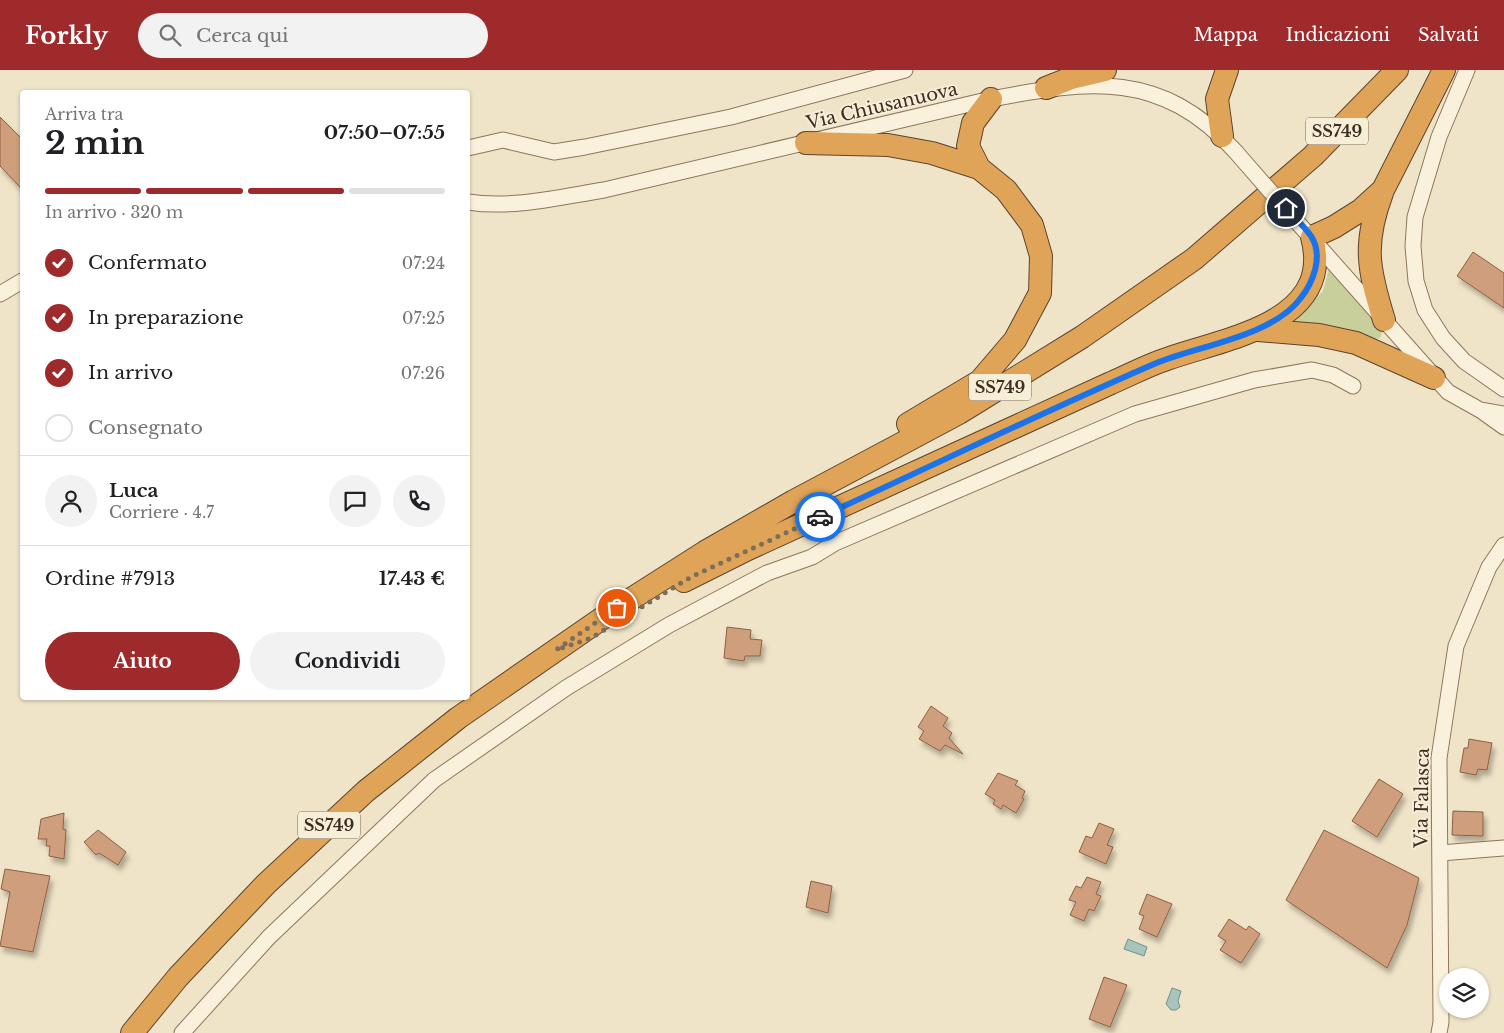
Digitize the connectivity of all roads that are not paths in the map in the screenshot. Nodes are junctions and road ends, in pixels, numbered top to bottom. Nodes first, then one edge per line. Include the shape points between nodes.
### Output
1 (905, 70) edge
2 (1105, 70) edge
3 (1227, 70) edge
4 (1397, 70) edge
5 (1444, 70) edge
6 (1467, 70) edge
7 (1046, 88) junction
8 (991, 99) junction
9 (806, 143) junction
10 (1228, 144) junction
11 (470, 148) edge
12 (979, 168) junction
13 (1383, 190) junction
14 (470, 202) edge
15 (1305, 230) junction
16 (20, 282) edge
17 (0, 294) edge
18 (1384, 320) junction
19 (1258, 330) junction
20 (1434, 378) junction
21 (1353, 386) dead end
22 (1504, 389) edge
23 (1480, 410) junction
24 (1504, 414) edge
25 (1504, 427) edge
26 (1504, 545) edge
27 (705, 552) junction
28 (556, 650) junction
29 (1504, 848) edge
30 (1440, 853) junction
31 (132, 1033) edge
32 (182, 1033) edge
33 (1439, 1033) edge

1 - 11 street via 731,117 585,147 554,152 503,140
2 - 7 highway
3 - 10 highway via 1217,99
4 - 27 highway, SS749 via 1314,156 1194,259 1082,337 959,413
5 - 13 highway
6 - 22 street via 1439,137 1416,217 1413,246 1416,282 1425,310 1443,338 1464,361
7 - 8 street, Via Chiusanuova
7 - 10 street, Via Chiusanuova via 1083,84 1117,86 1148,93 1176,103 1202,119
8 - 9 street, Via Chiusanuova
8 - 12 highway via 973,123 968,146
9 - 12 highway via 888,144 932,153
9 - 14 street, Via Chiusanuova via 604,190 542,200
10 - 15 street, Via Chiusanuova, bridge
12 - 27 highway via 1006,190 1032,225 1041,256 1040,293 1015,340 980,380 750,516
13 - 15 highway via 1361,210 1334,227
13 - 18 highway via 1368,240 1370,267
15 - 18 street, Via Chiusanuova
15 - 19 highway via 1316,255 1314,277 1299,301
16 - 17 street
18 - 20 street, Via Chiusanuova
19 - 20 highway via 1319,335 1356,343
19 - 28 highway via 1166,359 1111,383 740,553 691,577 591,638
20 - 23 street, Via Chiusanuova via 1448,392
21 - 32 street via 1333,375 1312,370 1254,380 1135,414 759,578 669,625 566,688 434,780 269,936
23 - 24 street
23 - 25 street
26 - 30 street, Via Falasca via 1489,567 1456,646 1439,758
27 - 28 highway, SS749
28 - 31 highway, SS749 via 458,718 366,791 259,891 178,977
29 - 30 street
30 - 33 street, Via Falasca

